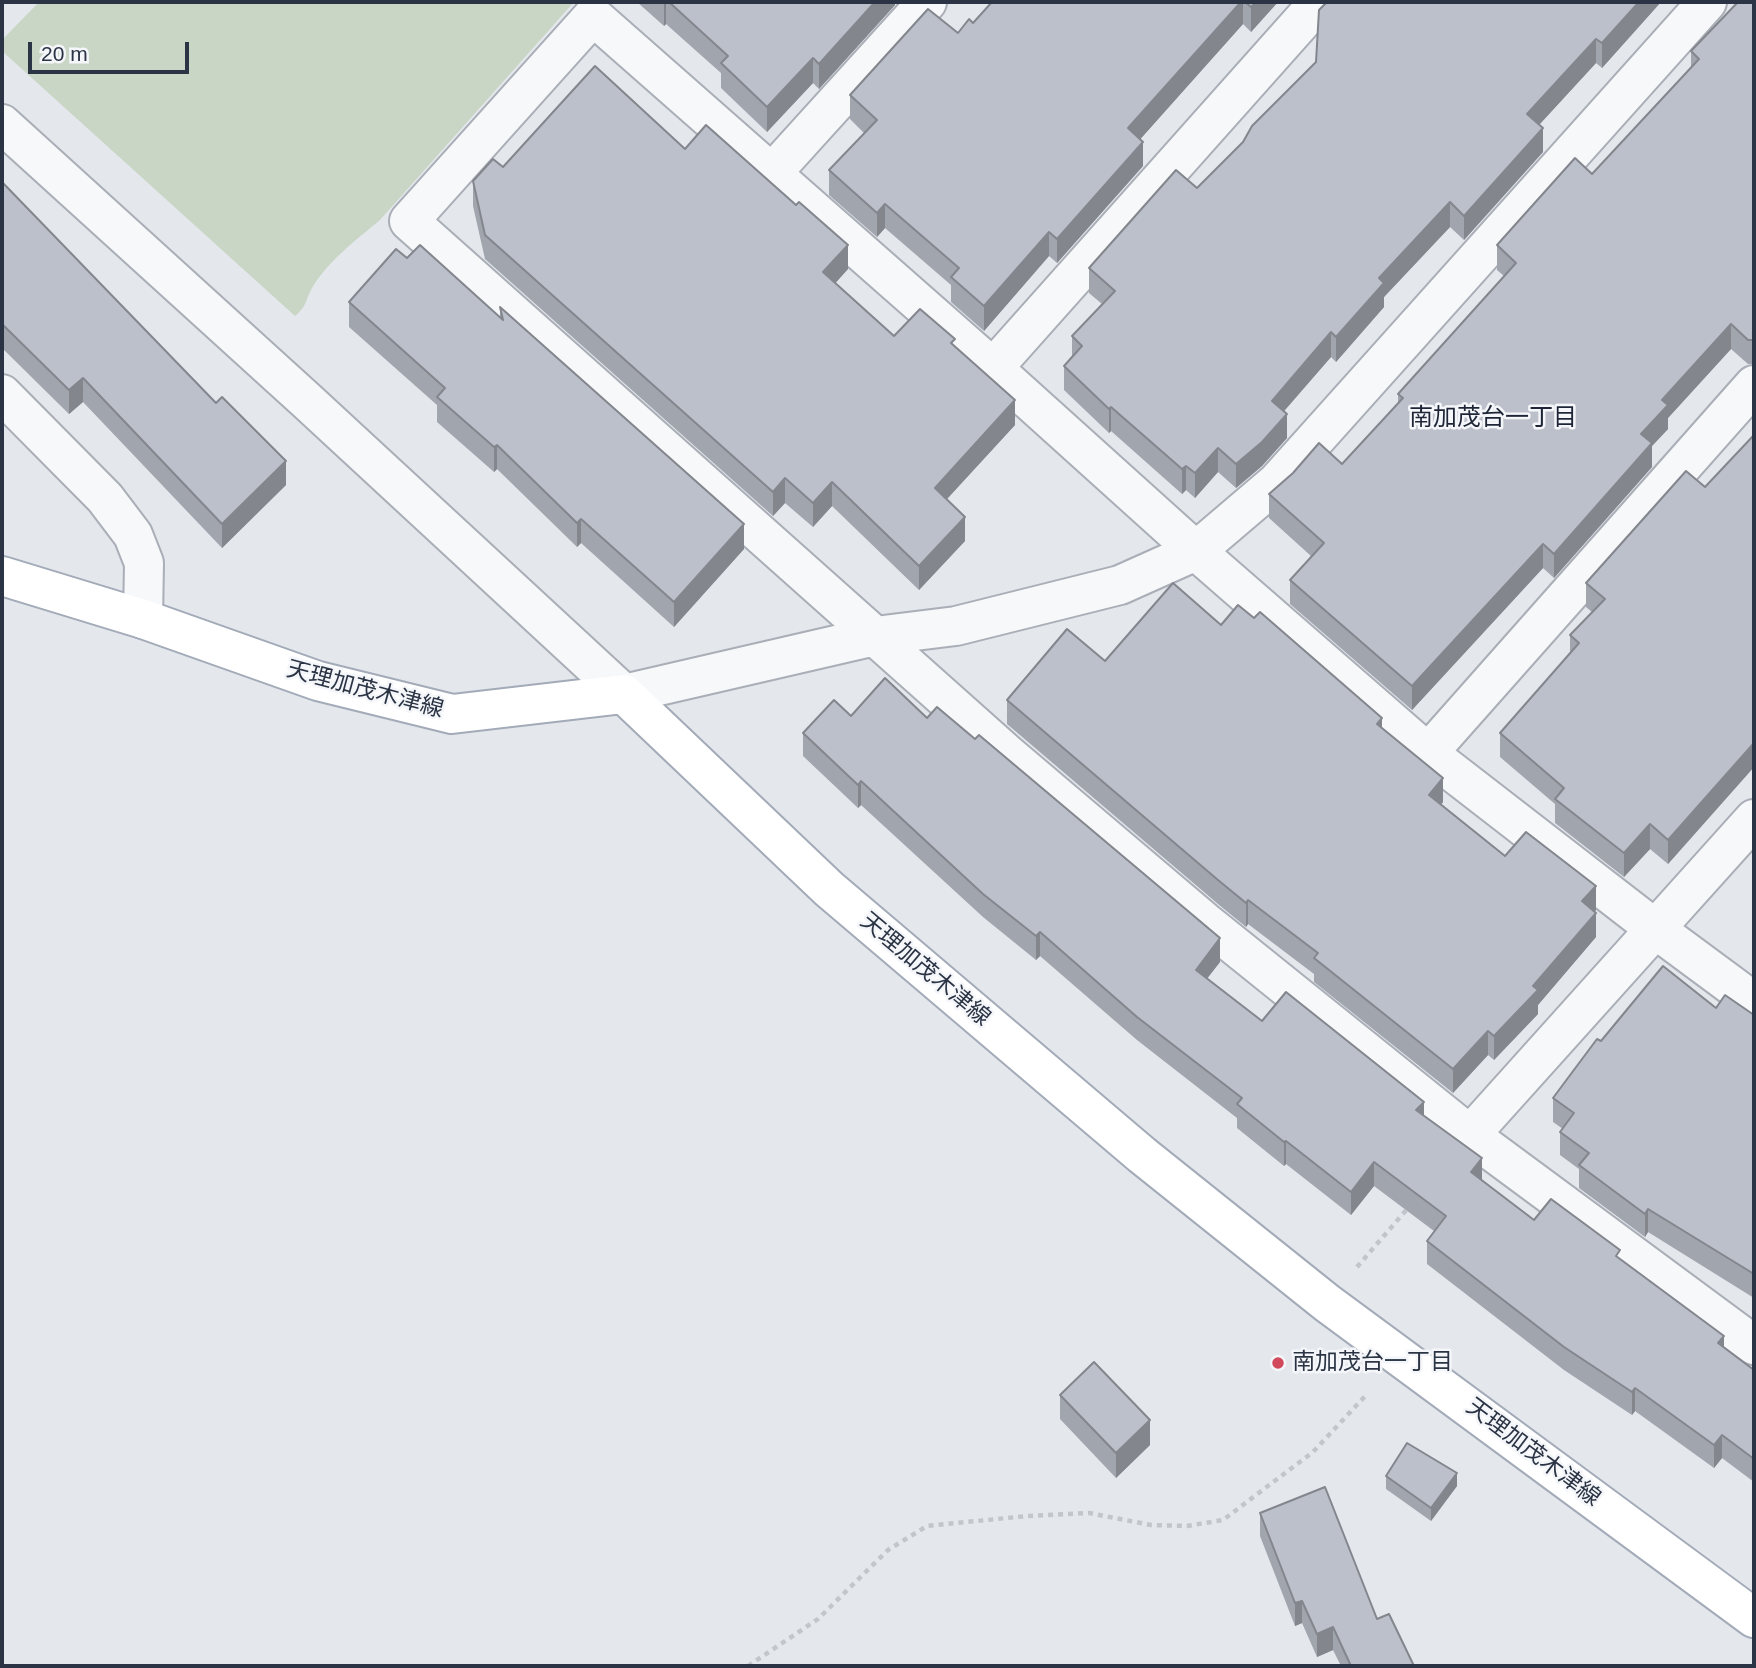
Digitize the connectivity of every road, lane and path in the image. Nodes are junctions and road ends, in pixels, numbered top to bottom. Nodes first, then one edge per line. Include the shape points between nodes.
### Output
1 (927, 2) edge
2 (1319, 2) edge
3 (1707, 2) edge
4 (2, 124) edge
5 (772, 173) junction
6 (993, 368) junction
7 (1754, 385) edge
8 (2, 394) edge
9 (1196, 551) junction
10 (2, 576) edge
11 (143, 619) junction
12 (875, 636) junction
13 (624, 694) junction
14 (1428, 752) junction
15 (1754, 819) edge
16 (1654, 928) junction
17 (1754, 1002) edge
18 (1470, 1135) junction
19 (1416, 1198) edge
20 (1327, 1303) junction
21 (1754, 1345) edge
22 (1402, 1356) junction
23 (1754, 1618) edge
24 (748, 1666) edge

1 - 5 street
2 - 6 street
3 - 9 street via 1277,482
4 - 13 street
5 - 6 street
5 - 12 street via 593,16 409,221
6 - 9 street
7 - 14 street
8 - 11 street via 105,498 133,535 144,563
9 - 12 street via 1120,585 956,626
9 - 14 street
10 - 11 main road, 天理加茂木津線
11 - 13 main road, 天理加茂木津線 via 318,681 452,714
12 - 13 street
12 - 18 street via 1204,921
13 - 20 main road, 天理加茂木津線 via 829,889 1142,1155
14 - 16 street
15 - 16 street
16 - 17 street
16 - 18 street
18 - 21 street
19 - 20 path
20 - 22 main road, 天理加茂木津線
22 - 23 main road, 天理加茂木津線
22 - 24 path via 1313,1452 1223,1520 1151,1525 1089,1513 927,1526 888,1550 818,1619

